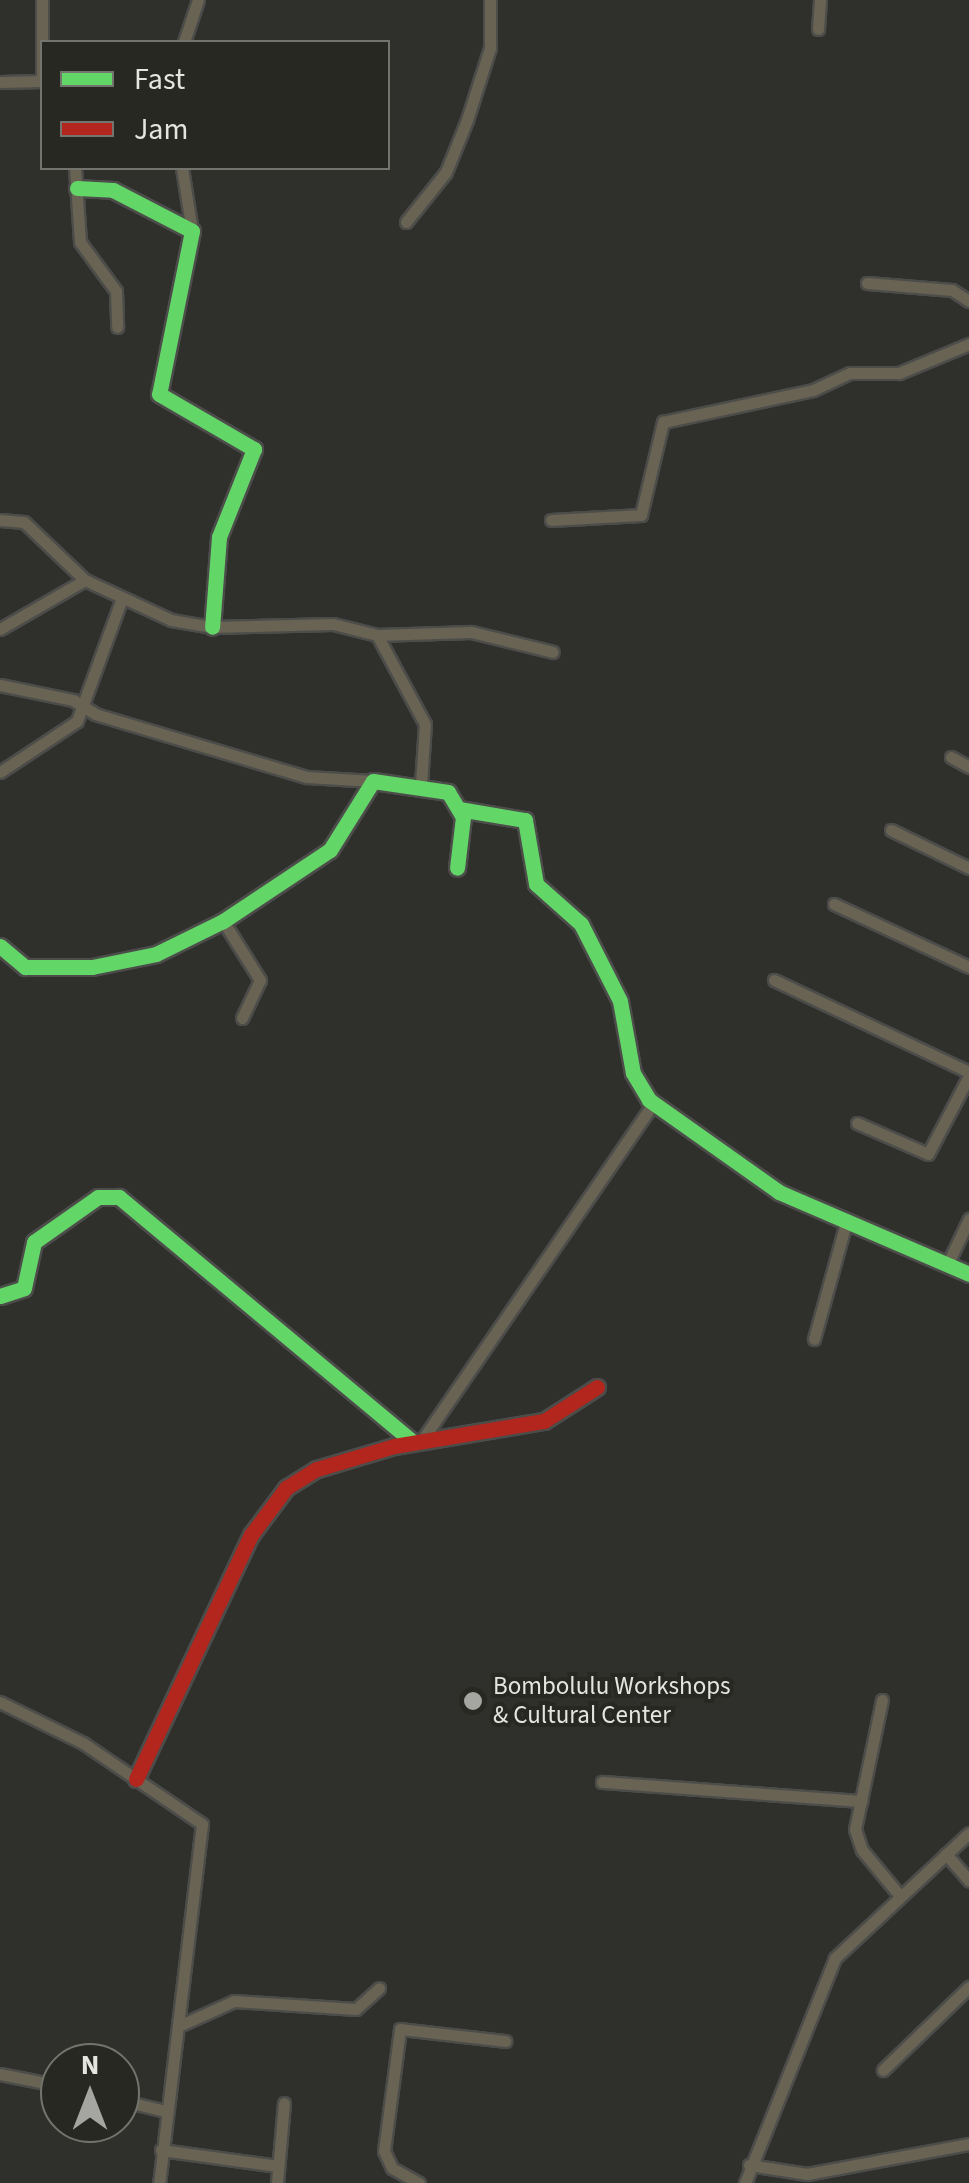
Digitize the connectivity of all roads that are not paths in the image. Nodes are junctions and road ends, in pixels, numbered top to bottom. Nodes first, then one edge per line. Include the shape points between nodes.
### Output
1 (42, 0) edge
2 (198, 0) edge
3 (490, 0) edge
4 (820, 0) edge
5 (818, 29) dead end
6 (42, 40) edge
7 (185, 40) edge
8 (40, 79) edge
9 (0, 82) edge
10 (75, 170) edge
11 (182, 170) edge
12 (77, 188) junction
13 (406, 222) dead end
14 (192, 231) junction
15 (867, 283) dead end
16 (969, 302) edge
17 (117, 327) dead end
18 (969, 344) edge
19 (0, 520) edge
20 (551, 520) dead end
21 (85, 580) junction
22 (122, 598) junction
23 (212, 627) junction
24 (0, 629) edge
25 (377, 635) junction
26 (553, 652) dead end
27 (0, 685) edge
28 (85, 706) junction
29 (951, 757) dead end
30 (969, 767) edge
31 (0, 772) edge
32 (373, 781) junction
33 (421, 784) junction
34 (460, 809) junction
35 (891, 830) dead end
36 (458, 868) dead end
37 (969, 868) edge
38 (834, 904) dead end
39 (222, 921) junction
40 (0, 946) edge
41 (969, 967) edge
42 (774, 980) dead end
43 (242, 1018) dead end
44 (969, 1074) edge
45 (654, 1104) junction
46 (857, 1123) dead end
47 (847, 1219) junction
48 (969, 1219) edge
49 (948, 1263) junction
50 (969, 1274) edge
51 (0, 1296) edge
52 (814, 1339) dead end
53 (598, 1386) dead end
54 (417, 1441) junction
55 (882, 1700) dead end
56 (0, 1702) edge
57 (136, 1779) junction
58 (602, 1782) dead end
59 (860, 1800) junction
60 (969, 1833) edge
61 (946, 1854) junction
62 (969, 1880) edge
63 (900, 1896) junction
64 (969, 1987) edge
65 (379, 1988) dead end
66 (183, 2024) junction
67 (505, 2041) dead end
68 (883, 2070) dead end
69 (0, 2074) edge
70 (40, 2082) edge
71 (284, 2103) dead end
72 (140, 2105) edge
73 (164, 2111) junction
74 (969, 2144) edge
75 (162, 2150) junction
76 (749, 2165) junction
77 (278, 2166) junction
78 (158, 2183) edge
79 (277, 2183) edge
80 (419, 2183) edge
81 (745, 2183) edge

1 - 6 street
2 - 7 street
3 - 13 street via 490,48 468,120 446,172
4 - 5 street
8 - 9 street
10 - 12 street
11 - 14 street
12 - 14 street via 113,190
12 - 17 street via 80,242 116,291
14 - 23 street via 159,394 254,448 219,537
15 - 16 street via 952,290
18 - 20 street via 899,373 850,372 812,390 660,423 641,515
19 - 21 street via 30,526
21 - 22 street
21 - 24 street
22 - 23 street
22 - 28 street
23 - 25 street via 333,624
25 - 26 street via 471,632
25 - 33 street via 425,724
27 - 28 street
28 - 31 street via 65,733
28 - 32 street via 296,774
29 - 30 street
32 - 33 street
32 - 39 street via 330,850
33 - 34 street via 448,792
34 - 36 street
34 - 45 street via 525,820 536,884 581,924 623,1010 634,1073
35 - 37 street
38 - 41 street
39 - 40 street via 117,964 26,968
39 - 43 street via 260,983
42 - 44 street
44 - 46 street via 928,1154
45 - 47 street via 779,1192
45 - 54 street
47 - 49 street
47 - 52 street
48 - 49 street
49 - 50 street
51 - 54 street via 24,1288 34,1242 98,1196 119,1197
53 - 54 street via 544,1421
54 - 57 street via 340,1460 286,1488 250,1535
55 - 59 street
56 - 57 street
57 - 66 street via 202,1824
58 - 59 street
59 - 63 street via 858,1842
60 - 61 street
61 - 62 street
61 - 63 street
63 - 76 street via 830,1965 814,2023
64 - 68 street
65 - 66 street via 356,2009 234,2001
66 - 73 street
67 - 80 street via 400,2029 384,2151 392,2168
69 - 70 street
71 - 77 street
72 - 73 street
73 - 75 street
74 - 76 street via 807,2174
75 - 77 street
75 - 78 street
76 - 81 street
77 - 79 street

